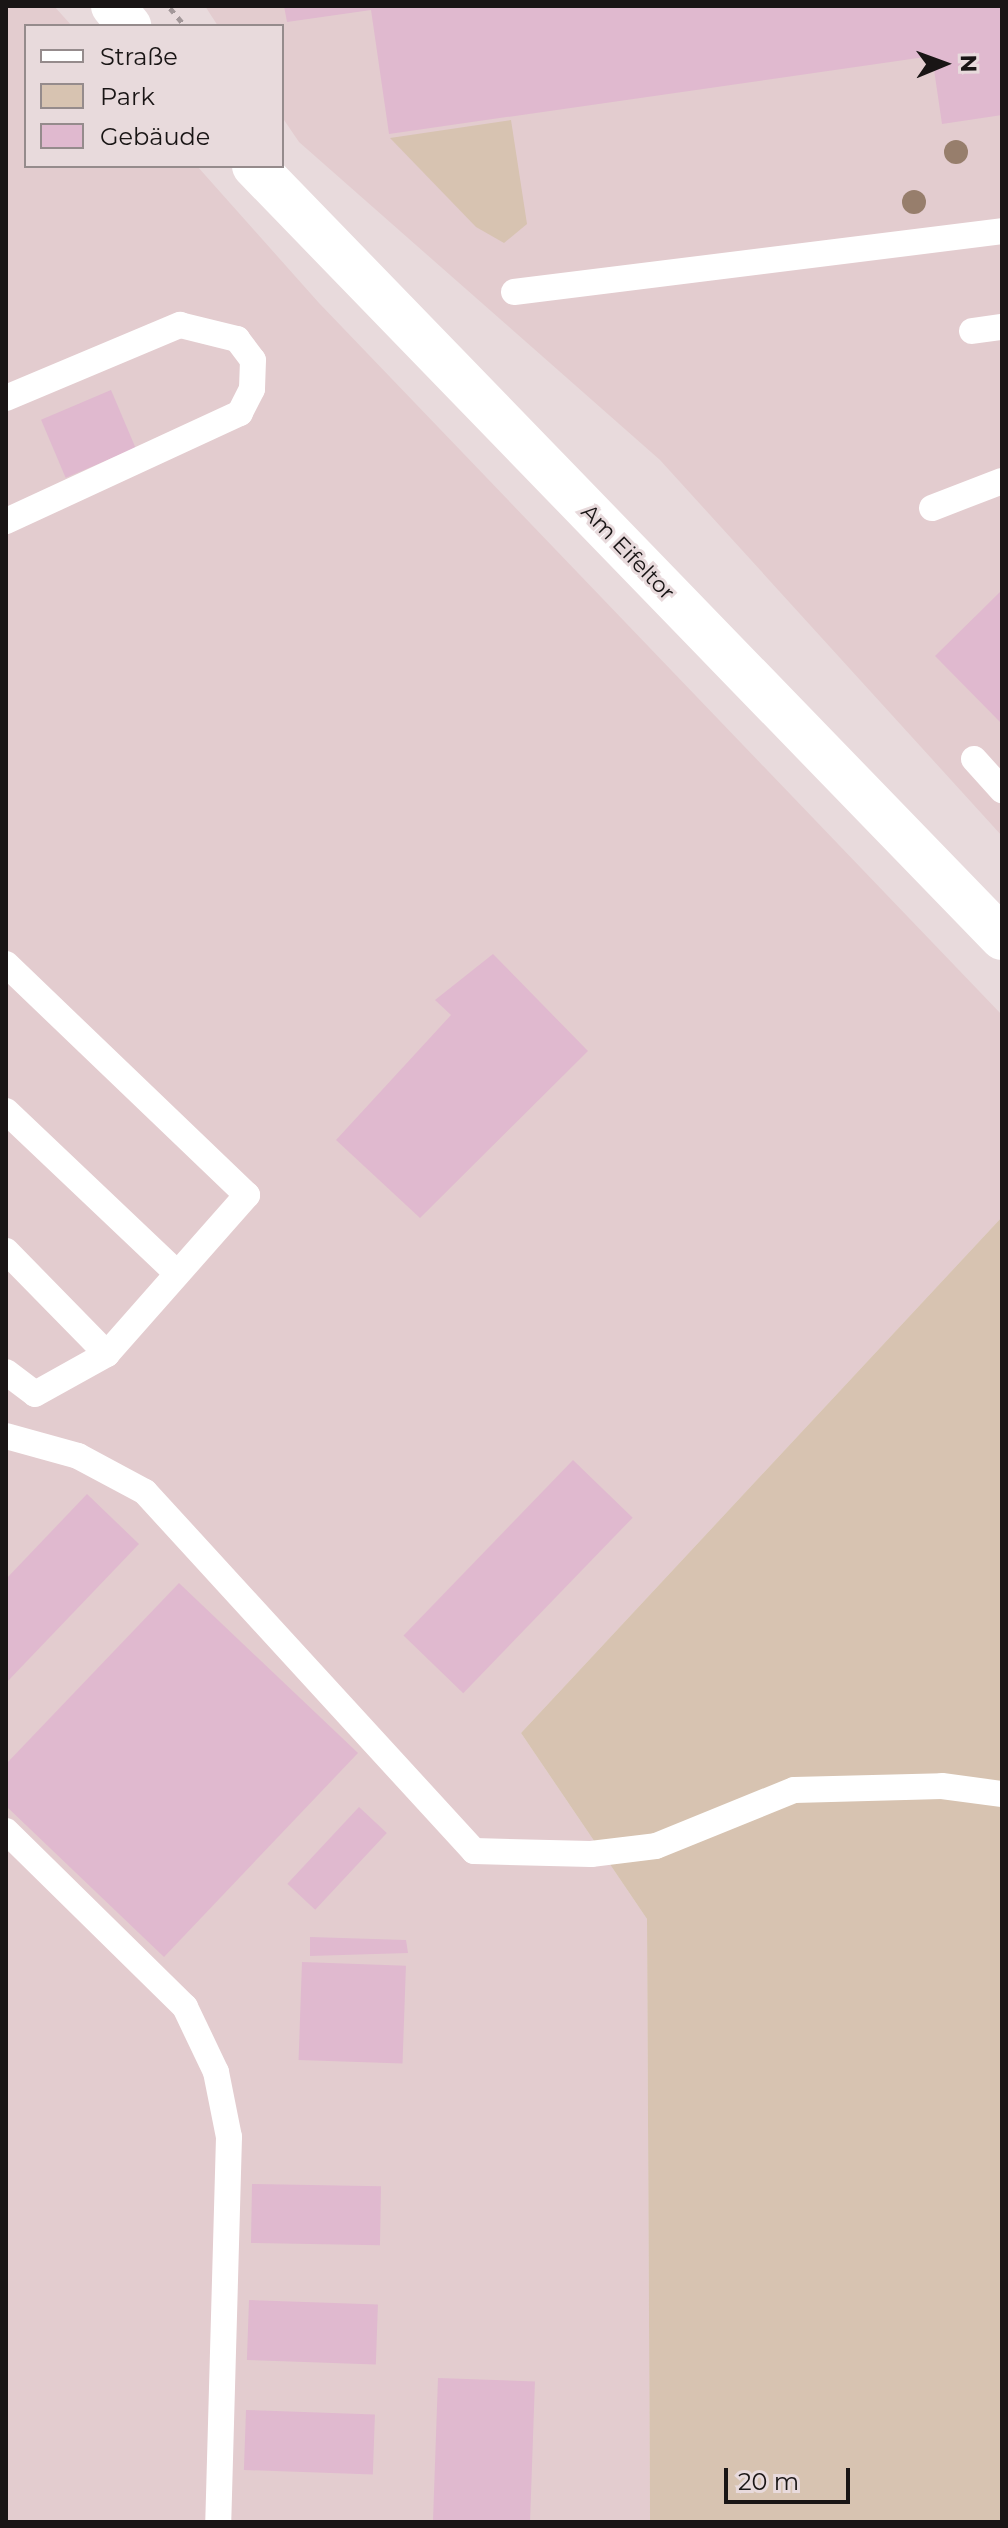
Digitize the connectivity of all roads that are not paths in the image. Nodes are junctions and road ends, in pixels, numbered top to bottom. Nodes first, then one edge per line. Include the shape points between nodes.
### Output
1 (113, 6) edge
2 (127, 24) edge
3 (256, 168) edge
4 (1002, 231) edge
5 (514, 292) dead end
6 (1002, 327) edge
7 (972, 331) dead end
8 (6, 398) edge
9 (1002, 481) edge
10 (932, 508) dead end
11 (6, 521) edge
12 (974, 759) dead end
13 (1002, 790) edge
14 (1002, 938) edge
15 (6, 964) edge
16 (6, 1111) edge
17 (6, 1251) edge
18 (177, 1273) junction
19 (107, 1354) junction
20 (6, 1372) edge
21 (6, 1436) edge
22 (1002, 1794) edge
23 (6, 1831) edge
24 (218, 2522) edge

1 - 2 main road
3 - 14 main road, Am Eifeltor
4 - 5 lane
6 - 7 lane
8 - 11 lane via 180,325 237,339 253,360 252,389 240,413
9 - 10 lane
12 - 13 lane
15 - 18 lane via 247,1195
16 - 18 lane
17 - 19 lane
18 - 19 lane
19 - 20 lane via 35,1394
21 - 22 lane via 78,1456 145,1492 474,1851 591,1854 656,1846 794,1790 942,1786
23 - 24 lane via 185,2007 216,2072 229,2137

